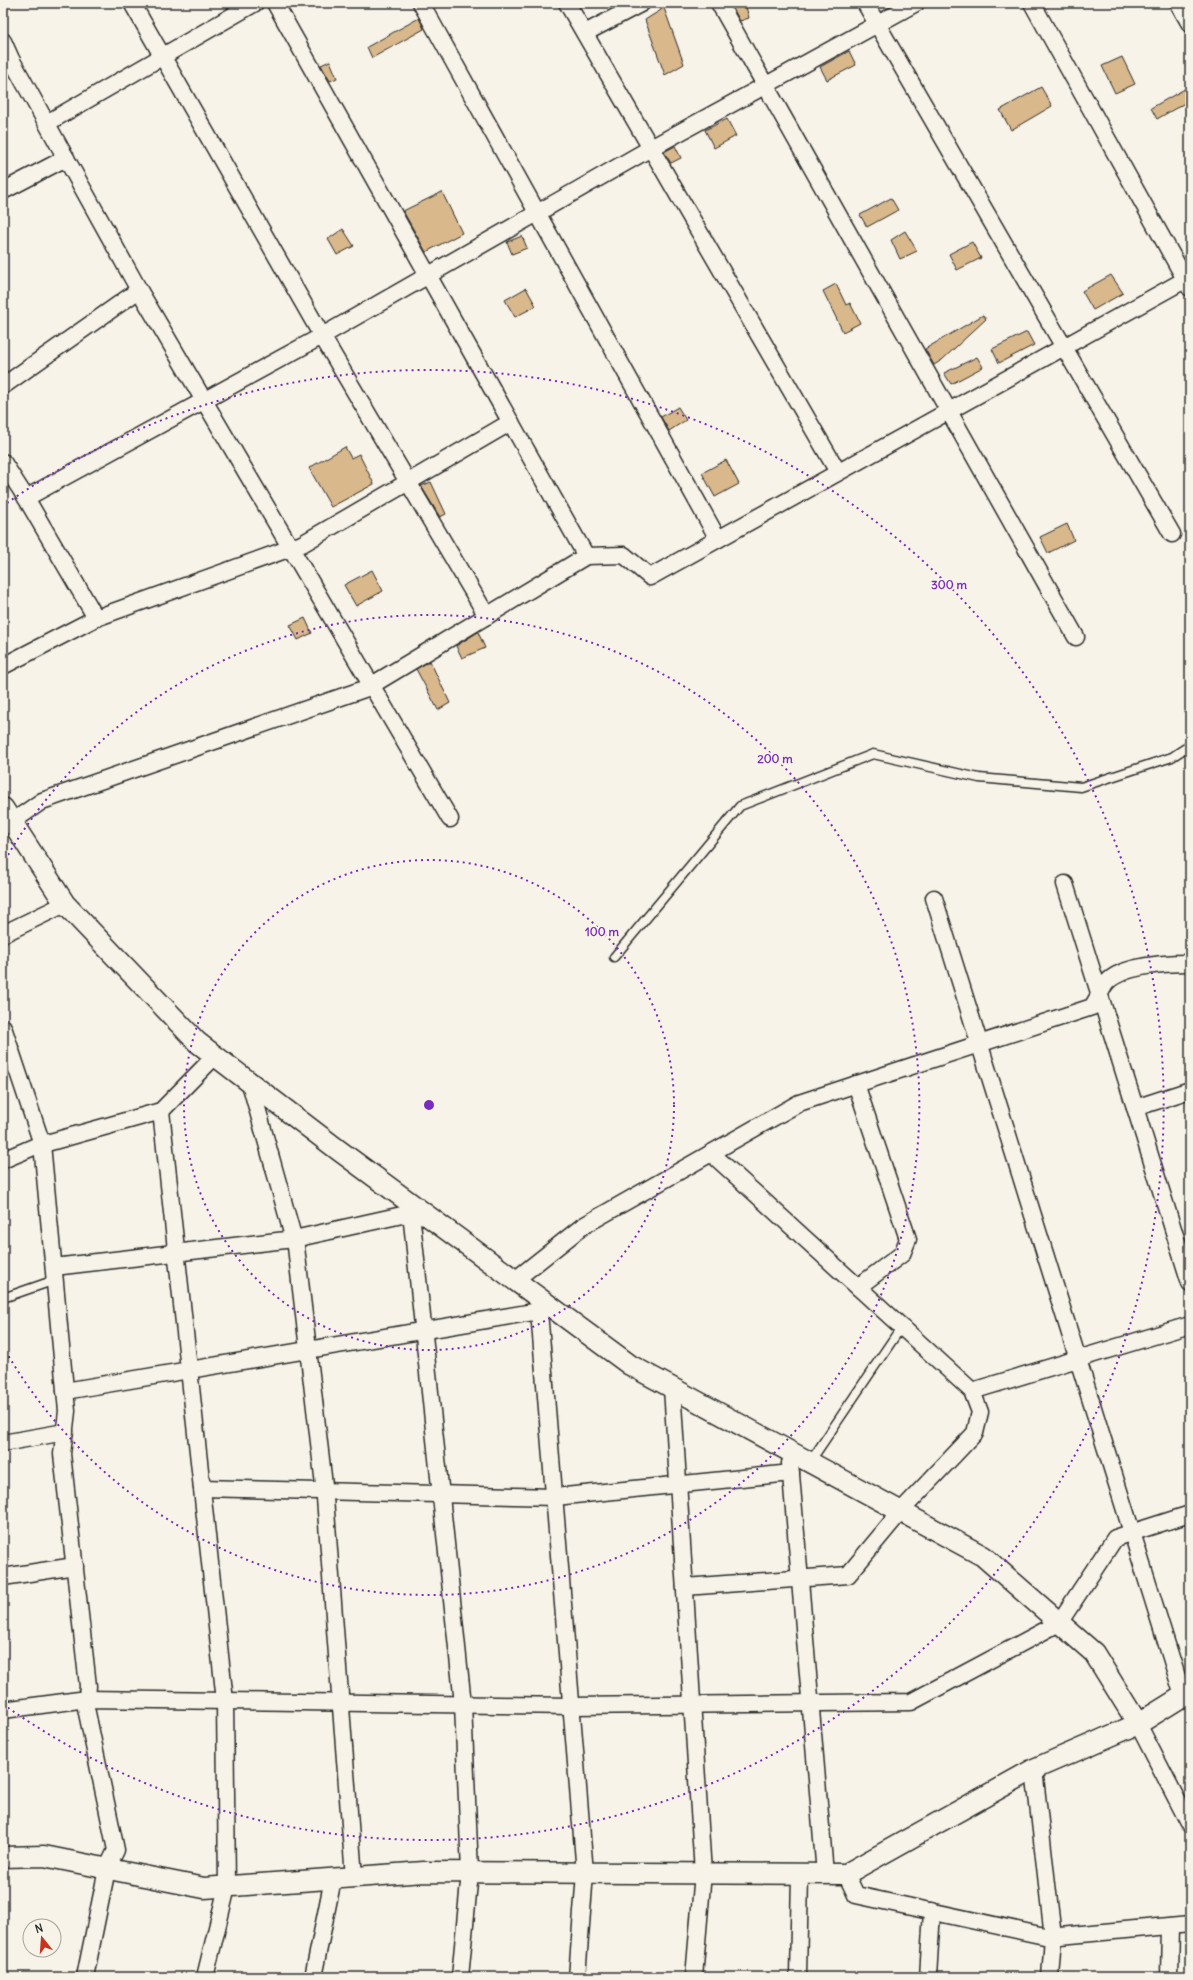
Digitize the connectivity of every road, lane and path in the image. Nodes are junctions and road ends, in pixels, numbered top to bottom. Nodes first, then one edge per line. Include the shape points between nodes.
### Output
1 (132, 3) edge
2 (254, 3) edge
3 (275, 3) edge
4 (421, 3) edge
5 (567, 3) edge
6 (642, 3) edge
7 (719, 3) edge
8 (865, 3) edge
9 (916, 3) edge
10 (1032, 3) edge
11 (1178, 3) edge
12 (878, 24) junction
13 (1190, 24) edge
14 (585, 33) junction
15 (3, 41) edge
16 (162, 56) junction
17 (7, 60) edge
18 (766, 87) junction
19 (47, 123) junction
20 (651, 148) junction
21 (66, 158) junction
22 (3, 191) edge
23 (537, 213) junction
24 (428, 275) junction
25 (1188, 282) edge
26 (139, 290) junction
27 (322, 336) junction
28 (1064, 347) junction
29 (3, 386) edge
30 (204, 401) junction
31 (949, 411) junction
32 (511, 422) junction
33 (3, 462) edge
34 (838, 472) junction
35 (408, 482) junction
36 (26, 498) junction
37 (1172, 534) dead end
38 (718, 539) junction
39 (291, 548) junction
40 (586, 556) junction
41 (487, 616) junction
42 (96, 618) junction
43 (1076, 637) dead end
44 (3, 666) edge
45 (372, 686) junction
46 (1190, 745) edge
47 (7, 815) edge
48 (450, 819) dead end
49 (1065, 884) dead end
50 (934, 898) dead end
51 (65, 904) junction
52 (3, 934) edge
53 (614, 957) dead end
54 (1190, 963) edge
55 (1100, 995) junction
56 (3, 1027) edge
57 (980, 1044) junction
58 (215, 1056) junction
59 (250, 1083) junction
60 (856, 1084) junction
61 (1190, 1090) edge
62 (1135, 1108) junction
63 (161, 1112) junction
64 (42, 1144) junction
65 (711, 1153) junction
66 (3, 1160) edge
67 (410, 1208) junction
68 (294, 1239) junction
69 (176, 1253) junction
70 (54, 1274) junction
71 (515, 1280) junction
72 (1190, 1283) edge
73 (858, 1287) junction
74 (3, 1298) edge
75 (539, 1305) junction
76 (902, 1326) junction
77 (1190, 1326) edge
78 (423, 1331) junction
79 (308, 1350) junction
80 (1078, 1359) junction
81 (189, 1370) junction
82 (672, 1388) junction
83 (65, 1391) junction
84 (972, 1391) junction
85 (65, 1432) junction
86 (3, 1444) edge
87 (789, 1451) junction
88 (810, 1462) junction
89 (791, 1473) junction
90 (678, 1484) junction
91 (202, 1488) junction
92 (325, 1491) junction
93 (441, 1494) junction
94 (555, 1497) junction
95 (901, 1511) junction
96 (1190, 1514) edge
97 (1132, 1533) junction
98 (75, 1566) junction
99 (3, 1577) edge
100 (800, 1578) junction
101 (685, 1587) junction
102 (1059, 1623) junction
103 (1186, 1695) edge
104 (87, 1699) junction
105 (225, 1701) junction
106 (341, 1702) junction
107 (811, 1703) junction
108 (464, 1704) junction
109 (692, 1704) junction
110 (572, 1706) junction
111 (3, 1710) edge
112 (1138, 1724) junction
113 (1034, 1769) junction
114 (1190, 1825) edge
115 (3, 1857) edge
116 (107, 1869) junction
117 (470, 1872) junction
118 (585, 1873) junction
119 (703, 1873) junction
120 (800, 1874) junction
121 (825, 1874) junction
122 (846, 1874) junction
123 (354, 1877) junction
124 (333, 1879) junction
125 (227, 1886) junction
126 (932, 1911) junction
127 (1190, 1924) edge
128 (1170, 1926) junction
129 (1053, 1937) junction
130 (86, 1977) edge
131 (204, 1977) edge
132 (313, 1977) edge
133 (460, 1977) edge
134 (577, 1977) edge
135 (694, 1977) edge
136 (798, 1977) edge
137 (928, 1977) edge
138 (1050, 1977) edge
139 (1169, 1977) edge

1 - 16 street
2 - 16 street
3 - 24 street
4 - 23 street
5 - 14 street
6 - 14 street
7 - 18 street
8 - 12 street
9 - 12 street
10 - 25 street
11 - 13 street
12 - 18 street
12 - 28 street
14 - 20 street
15 - 17 street
16 - 19 street
16 - 27 street
17 - 19 street
18 - 20 street
18 - 31 street
19 - 21 street
20 - 23 street
20 - 34 street
21 - 22 street
21 - 26 street
23 - 24 street
23 - 38 street
24 - 27 street
24 - 32 street
25 - 28 street
26 - 29 street
26 - 30 street
27 - 30 street
27 - 35 street
28 - 31 street
28 - 37 street
30 - 36 street
30 - 39 street
31 - 34 street
31 - 43 street
32 - 35 street
32 - 40 street
33 - 36 street
34 - 38 street
35 - 39 street
35 - 41 street
36 - 42 street
38 - 40 street via 650,577 624,555
39 - 42 street
39 - 45 street
40 - 41 street
41 - 45 street
42 - 44 street
45 - 47 street
45 - 48 street
46 - 53 lane via 1172,757 1081,787 979,778 872,754 740,806
47 - 51 street
49 - 55 street
50 - 57 street
51 - 52 street
51 - 58 street via 197,1042
54 - 55 street via 1164,963 1129,970 1107,982
55 - 57 street via 1092,1007
55 - 62 street
56 - 64 street
57 - 60 street
57 - 80 street
58 - 59 street
58 - 63 street
59 - 67 street
59 - 68 street
60 - 65 street via 799,1103
60 - 73 street via 908,1239 902,1254
61 - 62 street
62 - 72 street
63 - 64 street
63 - 69 street
64 - 66 street
64 - 70 street
65 - 71 street via 582,1226
65 - 73 street
67 - 68 street
67 - 71 street
67 - 78 street
68 - 69 street
68 - 79 street
69 - 70 street
69 - 81 street
70 - 74 lane
70 - 83 street
71 - 75 street
73 - 76 street
75 - 78 street
75 - 82 street via 630,1366
75 - 94 street
76 - 84 street
76 - 88 lane
77 - 80 street
78 - 79 street
78 - 93 street
79 - 81 street
79 - 92 street
80 - 84 street
80 - 97 street
81 - 83 street
81 - 91 street
82 - 87 street
82 - 90 street
83 - 85 street
84 - 95 street via 980,1412 974,1433
85 - 86 street
85 - 98 street via 62,1454
87 - 88 street
87 - 89 street
88 - 95 street
89 - 90 street
89 - 100 street
90 - 94 street
90 - 101 street
91 - 92 street
91 - 105 street
92 - 93 street
92 - 106 street
93 - 94 street
93 - 108 street
94 - 110 street
95 - 100 street via 848,1574
95 - 102 street via 983,1556
96 - 97 street
97 - 102 street via 1115,1538
97 - 103 street
98 - 99 street
98 - 104 street via 88,1686
100 - 101 street
100 - 107 street
101 - 109 street
102 - 107 street via 911,1702
102 - 112 street via 1094,1654
103 - 112 street
104 - 105 street
104 - 111 street
104 - 116 street via 86,1708 116,1850
105 - 106 street
105 - 125 street
106 - 108 street
106 - 123 street
107 - 109 street
107 - 121 street
108 - 110 street
108 - 117 street
109 - 110 street
109 - 119 street
110 - 118 street
112 - 113 street
112 - 114 street
113 - 122 street
113 - 129 street
115 - 116 street via 44,1856
116 - 125 street via 204,1888
116 - 130 street
117 - 118 street
117 - 123 street
117 - 133 street
118 - 119 street
118 - 134 street
119 - 120 street
119 - 135 street
120 - 121 street
120 - 136 street
121 - 122 street
122 - 126 street via 856,1894
123 - 124 street
124 - 125 street
124 - 132 street
125 - 131 street
126 - 129 street
126 - 137 street
127 - 128 street
128 - 129 street
128 - 139 street
129 - 138 street

